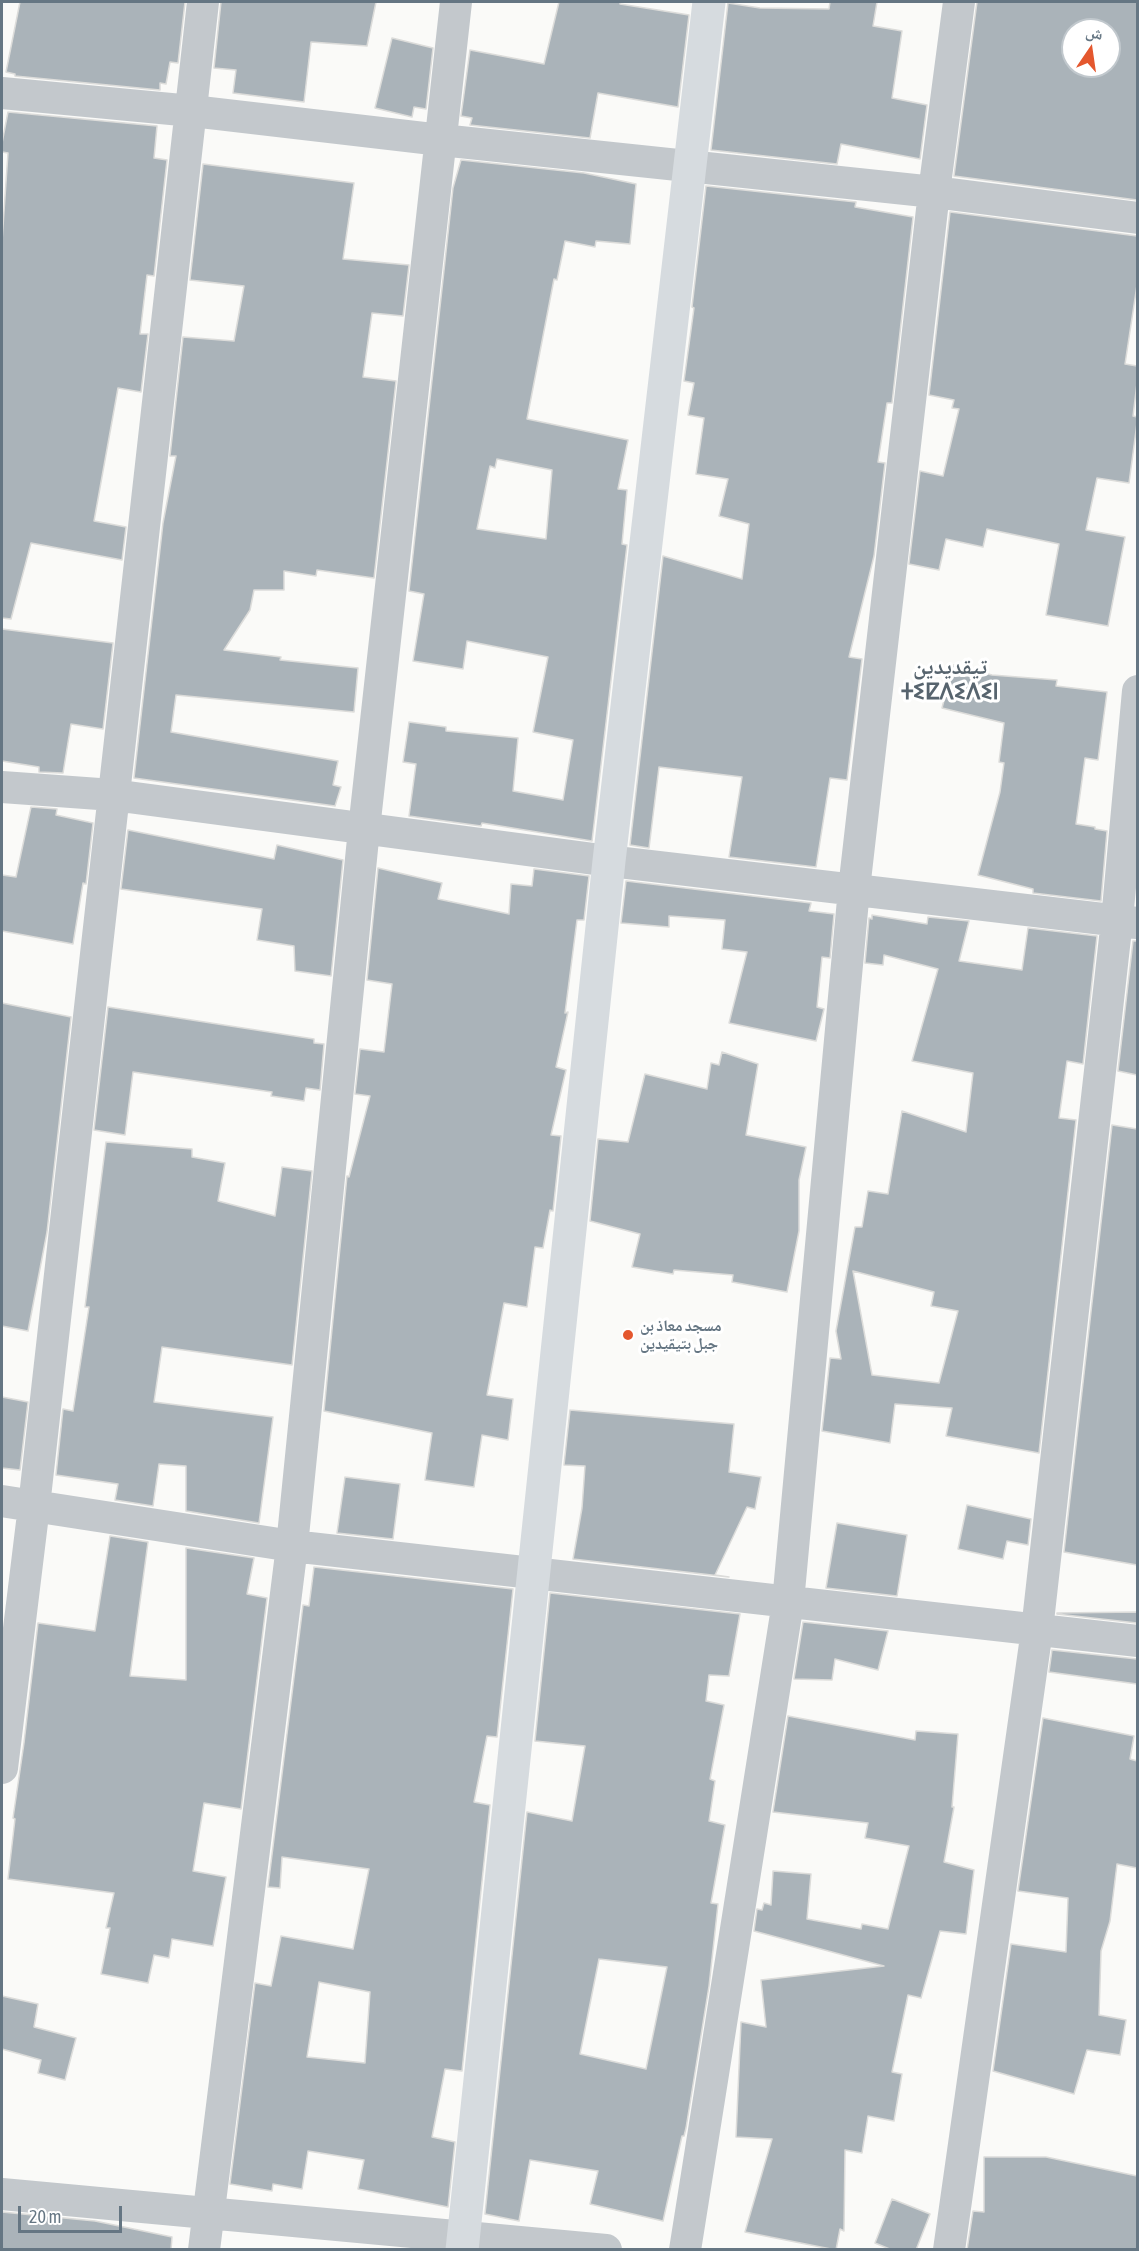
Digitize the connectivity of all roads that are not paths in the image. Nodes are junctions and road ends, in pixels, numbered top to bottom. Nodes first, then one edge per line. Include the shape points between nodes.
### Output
1 (203, 2) edge
2 (456, 2) edge
3 (709, 2) edge
4 (959, 2) edge
5 (2, 93) edge
6 (192, 111) junction
7 (441, 140) junction
8 (690, 166) junction
9 (934, 192) junction
10 (1137, 218) edge
11 (1137, 691) edge
12 (2, 787) edge
13 (113, 795) junction
14 (364, 829) junction
15 (609, 861) junction
16 (854, 889) junction
17 (1127, 922) edge
18 (2, 1501) edge
19 (34, 1506) junction
20 (292, 1546) junction
21 (534, 1573) junction
22 (788, 1602) junction
23 (1037, 1630) junction
24 (1137, 1641) edge
25 (2, 1768) edge
26 (2, 2194) edge
27 (208, 2214) junction
28 (463, 2242) edge
29 (204, 2250) edge
30 (606, 2250) edge
31 (685, 2250) edge
32 (949, 2250) edge

1 - 6 street
2 - 7 street
3 - 8 street
4 - 9 street
5 - 6 street
6 - 7 street
6 - 13 street
7 - 8 street
7 - 14 street
8 - 9 street
8 - 15 street
9 - 10 street
9 - 16 street
11 - 17 street
12 - 13 street
13 - 14 street
13 - 19 street
14 - 15 street
14 - 20 street
15 - 16 street
15 - 21 street
16 - 17 street
16 - 22 street
17 - 23 street
18 - 19 street
19 - 20 street
19 - 25 street
20 - 21 street
20 - 27 street
21 - 22 street
21 - 28 street
22 - 23 street
22 - 31 street
23 - 24 street
23 - 32 street
26 - 27 street
27 - 28 street
27 - 29 street
28 - 30 street

